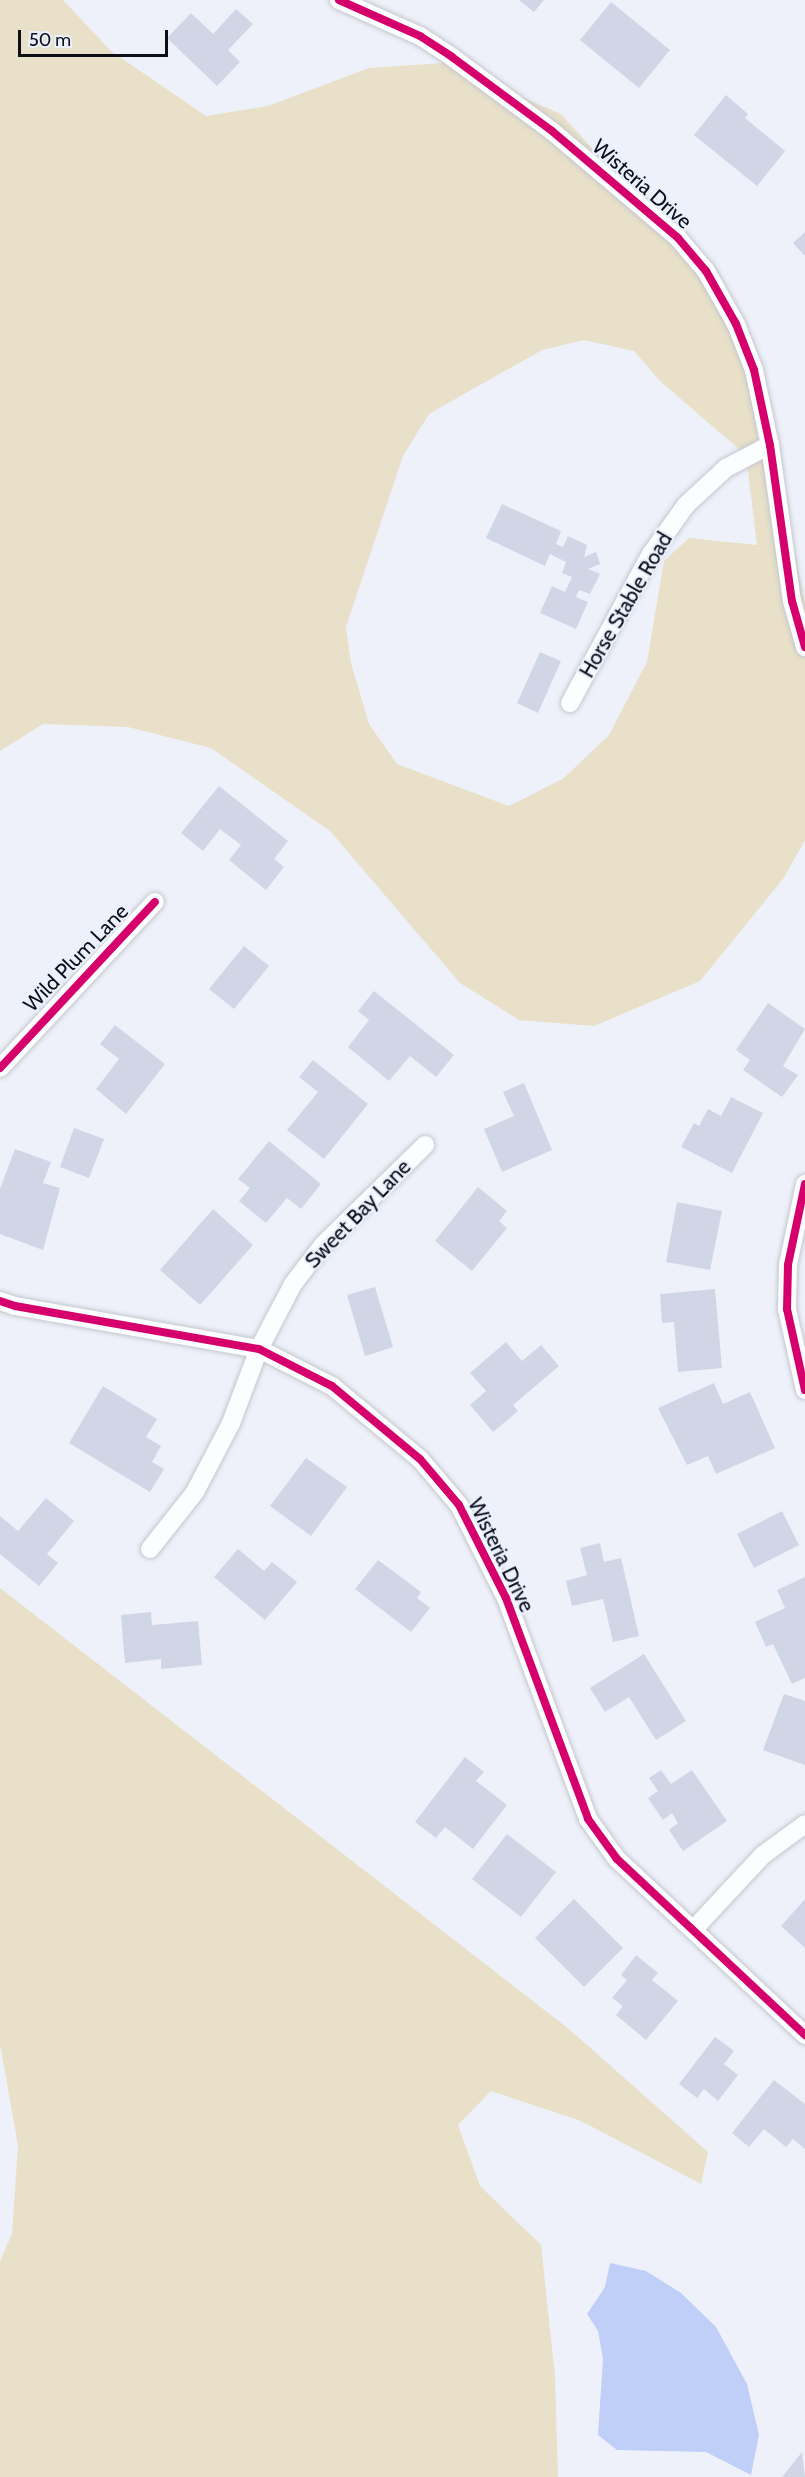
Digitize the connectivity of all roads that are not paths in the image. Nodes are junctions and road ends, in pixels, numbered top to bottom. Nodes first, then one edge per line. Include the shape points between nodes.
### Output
1 (339, 0) edge
2 (770, 445) junction
3 (799, 599) edge
4 (805, 647) edge
5 (570, 703) dead end
6 (155, 902) dead end
7 (0, 1068) edge
8 (425, 1145) dead end
9 (805, 1184) edge
10 (0, 1300) edge
11 (259, 1349) junction
12 (805, 1390) edge
13 (150, 1549) dead end
14 (805, 1824) edge
15 (693, 1930) junction
16 (805, 2035) edge

1 - 2 street, Wisteria Drive via 420,36 452,57 552,131 678,238 706,271 736,324 754,370
2 - 3 street, Wisteria Drive
2 - 5 street, Horse Stable Road via 726,468 686,505 651,554
3 - 4 street, Wisteria Drive
6 - 7 street, Wild Plum Lane
8 - 11 street, Sweet Bay Lane via 323,1245 293,1284
9 - 12 street via 788,1265 787,1309
10 - 11 street, Wisteria Drive via 15,1306
11 - 13 street, Sweet Bay Lane via 231,1423 195,1492
11 - 15 street, Wisteria Drive via 332,1386 369,1414 420,1459 459,1505 506,1599 588,1819 617,1859
14 - 15 street via 763,1855
15 - 16 street, Wisteria Drive

